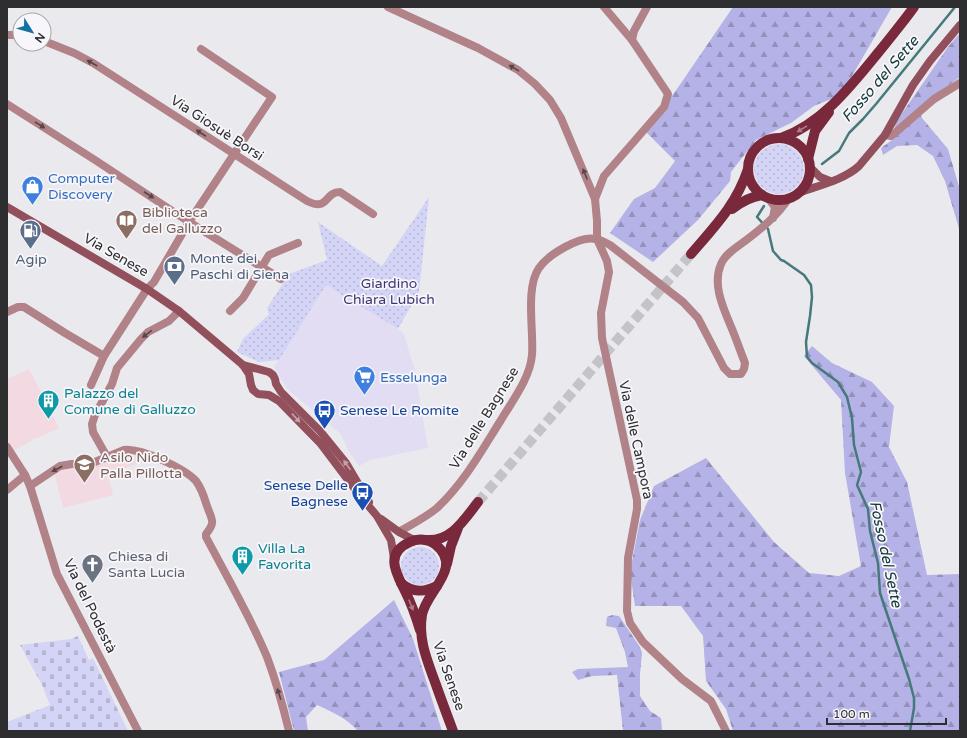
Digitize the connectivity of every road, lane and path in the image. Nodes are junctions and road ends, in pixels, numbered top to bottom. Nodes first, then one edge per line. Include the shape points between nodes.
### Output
1 (388, 7) edge
2 (604, 7) edge
3 (648, 7) edge
4 (914, 7) edge
5 (960, 25) edge
6 (632, 40) junction
7 (52, 44) edge
8 (201, 48) dead end
9 (960, 83) edge
10 (841, 95) junction
11 (7, 104) edge
12 (884, 135) junction
13 (781, 138) junction
14 (234, 154) junction
15 (809, 163) junction
16 (748, 167) junction
17 (830, 181) junction
18 (798, 193) junction
19 (765, 196) junction
20 (789, 198) junction
21 (595, 199) junction
22 (7, 206) edge
23 (373, 214) dead end
24 (726, 214) junction
25 (770, 220) junction
26 (190, 222) junction
27 (597, 239) junction
28 (298, 243) dead end
29 (691, 254) tunnel mouth
30 (261, 267) junction
31 (281, 280) dead end
32 (147, 289) junction
33 (178, 311) junction
34 (230, 311) dead end
35 (7, 312) edge
36 (104, 356) junction
37 (243, 365) junction
38 (262, 370) junction
39 (251, 380) junction
40 (276, 384) junction
41 (91, 385) dead end
42 (266, 395) junction
43 (7, 447) edge
44 (107, 458) junction
45 (25, 475) junction
46 (30, 486) junction
47 (7, 490) edge
48 (478, 502) tunnel mouth
49 (375, 513) junction
50 (459, 526) junction
51 (399, 532) junction
52 (419, 540) junction
53 (394, 558) junction
54 (445, 572) junction
55 (399, 581) junction
56 (440, 583) junction
57 (420, 630) junction
58 (138, 731) edge
59 (289, 731) edge
60 (453, 731) edge
61 (726, 731) edge

21 -> 1 street via 561,118 550,100 535,84 518,70 478,48
2 - 6 street
3 - 6 street via 634,31
4 - 10 main road
5 - 12 main road via 922,74
6 - 21 street via 668,94 664,107 604,176
14 -> 7 street, Via Giosuè Borsi via 92,63
8 - 14 street via 272,97
9 - 12 street via 934,100 891,136
10 -> 13 main road via 811,123
10 - 15 main road via 815,131
11 -> 26 street
12 - 17 main road via 854,171
13 - 15 main road via 799,146
13 - 16 main road via 761,144 754,151
14 - 23 street, Via Giosuè Borsi via 313,204 321,204 332,194 340,192
14 - 26 street
15 - 17 main road via 820,177
15 - 18 main road via 806,184
16 - 19 main road via 752,183
16 - 24 main road
17 - 18 main road
18 - 20 main road
19 - 20 main road
19 - 24 main road via 742,200
19 - 25 street via 775,207
20 - 25 street
21 - 27 street
22 - 32 main road, Via Senese
24 - 29 main road
25 - 27 street via 726,256 719,270 720,301 744,363 741,374 730,374 724,368 698,318 683,302 610,245
26 - 30 street
26 - 32 street via 154,282
27 - 51 street, Via delle Bagnese via 586,239 571,244 550,256 538,269 533,282 531,310 532,355 529,370 514,399 453,491 427,516
27 - 61 street, Via delle Campora via 609,272 601,313 602,338 637,500 628,558 627,612 630,623 643,642 682,679 711,701
28 - 30 street via 269,255
30 - 31 street
30 - 34 street via 243,298
32 - 33 main road, Via Senese
32 - 36 street
33 - 37 main road, Via Senese
33 -> 44 street via 170,321 148,332 117,368 92,424 93,432
35 - 36 street via 24,307
36 - 41 street
37 - 38 main road, Via Senese
37 - 39 main road, Via Senese
38 - 39 main road
38 - 40 main road, Via Senese via 273,375
39 - 42 main road, Via Senese via 253,390
40 - 42 main road
49 -> 40 main road, Via Senese via 346,463
42 -> 49 main road, Via Senese via 279,401 321,444
43 - 45 street, Via del Podestà
44 -> 46 street via 90,464 60,466
59 -> 44 street via 267,658 206,537 211,529 212,520 202,491 190,475 137,450 124,450
45 - 46 street, Via del Podestà
45 - 47 street
46 - 58 street, Via del Podestà via 57,574
48 - 50 main road
49 - 51 main road, Via Senese
49 - 53 main road, Via Senese via 391,540
50 - 52 main road via 445,537
50 - 54 main road
51 - 52 main road, Via Senese
52 - 53 main road via 403,546
52 - 54 main road, Via Senese via 435,544 440,549 446,564
53 - 55 main road, Via Senese via 394,569
54 - 56 main road, Via Senese
55 - 56 main road via 407,588 418,591 429,590
55 -> 57 main road, Via Senese
56 - 57 main road, Via Senese via 424,606
57 - 60 main road, Via Senese via 424,652

